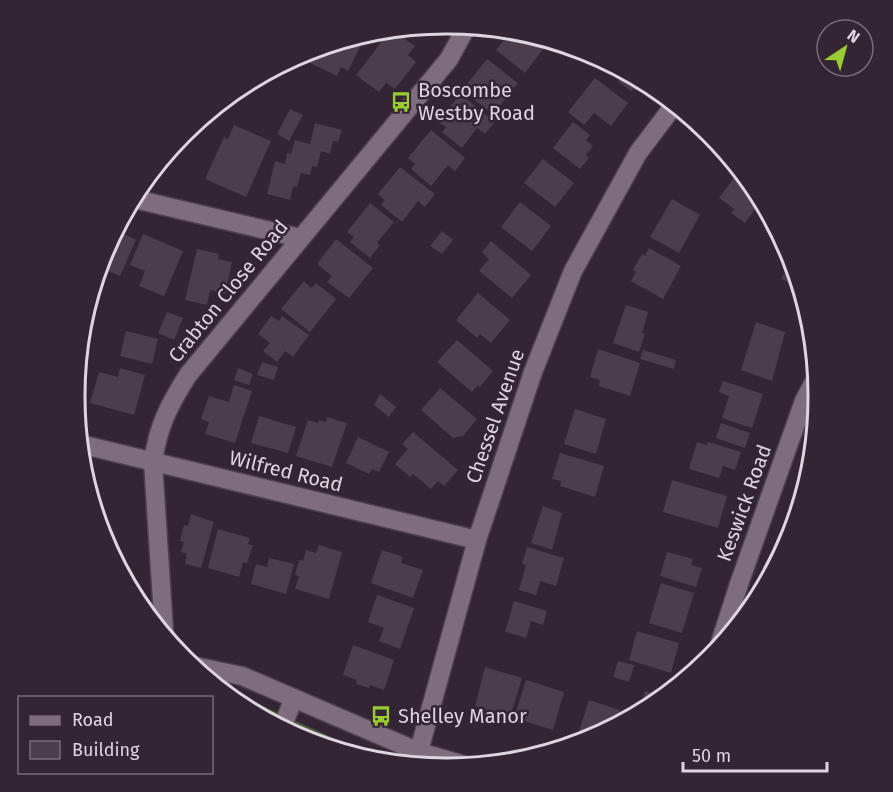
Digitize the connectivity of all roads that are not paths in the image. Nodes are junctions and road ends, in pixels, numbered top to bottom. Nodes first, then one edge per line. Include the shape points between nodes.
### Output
1 (462, 35) edge
2 (670, 111) edge
3 (142, 201) edge
4 (300, 238) junction
5 (808, 394) edge
6 (89, 446) edge
7 (153, 462) junction
8 (477, 540) junction
9 (748, 586) edge
10 (734, 615) edge
11 (163, 620) edge
12 (209, 669) edge
13 (294, 698) junction
14 (285, 719) edge
15 (416, 756) edge
16 (418, 757) edge

1 - 4 street, Crabton Close Road via 449,59
2 - 8 street, Chessel Avenue via 638,153 573,271 533,372
3 - 4 street
4 - 7 street, Crabton Close Road via 188,375 168,407 156,438
5 - 9 street, Keswick Road
6 - 7 street, Wilfred Road
7 - 8 street, Wilfred Road
7 - 11 street, Crabton Close Road
8 - 16 street, Chessel Avenue
9 - 10 street, Keswick Road
12 - 13 street via 242,676
13 - 14 street
13 - 15 street

